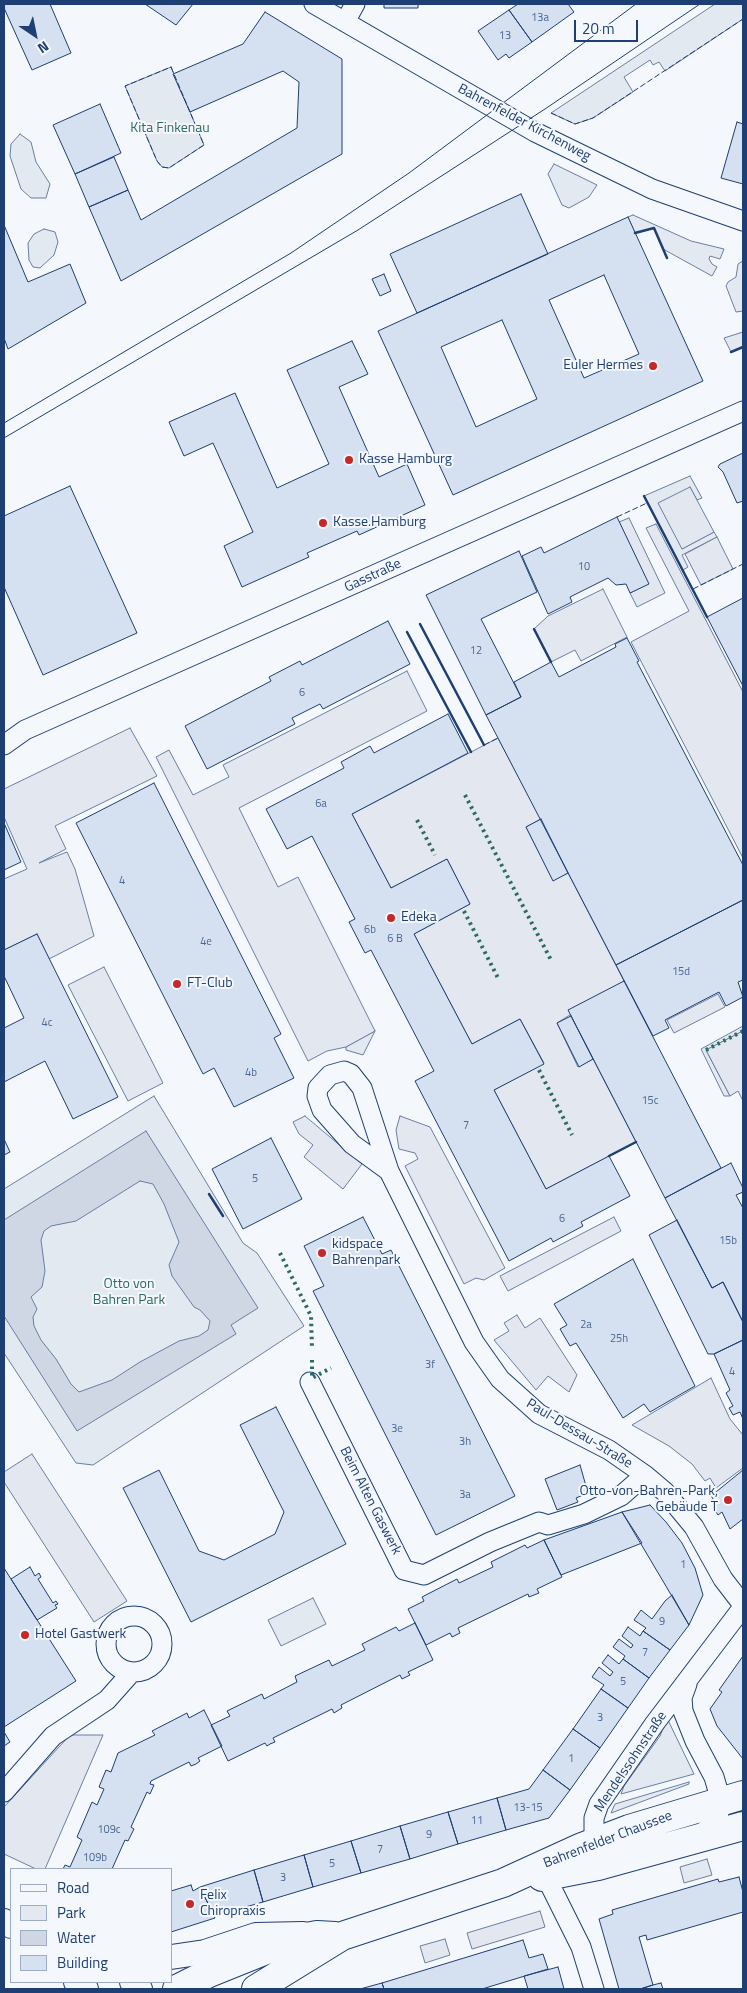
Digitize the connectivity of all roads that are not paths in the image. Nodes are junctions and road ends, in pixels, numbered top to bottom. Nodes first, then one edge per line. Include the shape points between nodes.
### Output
1 (314, 4) edge
2 (354, 4) edge
3 (345, 22) junction
4 (743, 221) edge
5 (743, 411) edge
6 (4, 745) edge
7 (389, 1172) junction
8 (310, 1382) dead end
9 (645, 1475) junction
10 (743, 1606) edge
11 (131, 1673) dead end
12 (688, 1680) junction
13 (4, 1792) edge
14 (732, 1798) edge
15 (743, 1826) edge
16 (697, 1838) junction
17 (597, 1841) junction
18 (631, 1856) junction
19 (546, 1876) junction
20 (503, 1883) junction
21 (329, 1935) junction
22 (172, 1957) edge
23 (177, 1989) edge
24 (256, 1989) edge
25 (594, 1989) edge

1 - 3 street, Bahrenfelder Kirchenweg
2 - 3 street
3 - 4 street, Bahrenfelder Kirchenweg via 536,132 652,189
5 - 6 street, Gasstraße via 25,730
7 - 7 street, Paul-Dessau-Straße via 366,1096 357,1079 344,1071 330,1075 318,1088 322,1110 352,1144
7 - 9 street, Paul-Dessau-Straße via 474,1342 500,1379 539,1414 609,1450
8 - 9 street, Beim Alten Gaswerk via 404,1570 424,1575 539,1522 548,1525 584,1514 621,1496
9 - 10 street, Paul-Dessau-Straße via 684,1512 723,1580
10 - 12 street, Mendelssohnstraße
11 - 13 street via 107,1700 53,1736
12 - 14 street, Mendelssohnstraße via 682,1698 683,1711 714,1777
12 - 17 street, Mendelssohnstraße via 599,1804 594,1818
14 - 16 street
14 - 17 main road, Bahrenfelder Chaussee via 653,1820
15 - 16 main road, Bahrenfelder Chaussee
16 - 18 main road, Bahrenfelder Chaussee
17 - 18 street via 612,1853
17 - 20 main road, Bahrenfelder Chaussee
18 - 19 main road, Bahrenfelder Chaussee
19 - 20 main road, Bahrenfelder Chaussee
19 - 25 street via 581,1947
20 - 21 main road, Bahrenfelder Chaussee
21 - 22 street via 256,1934 205,1952
21 - 23 main road, Bahrenfelder Chaussee via 292,1940
21 - 24 main road, Bahrenfelder Chaussee

